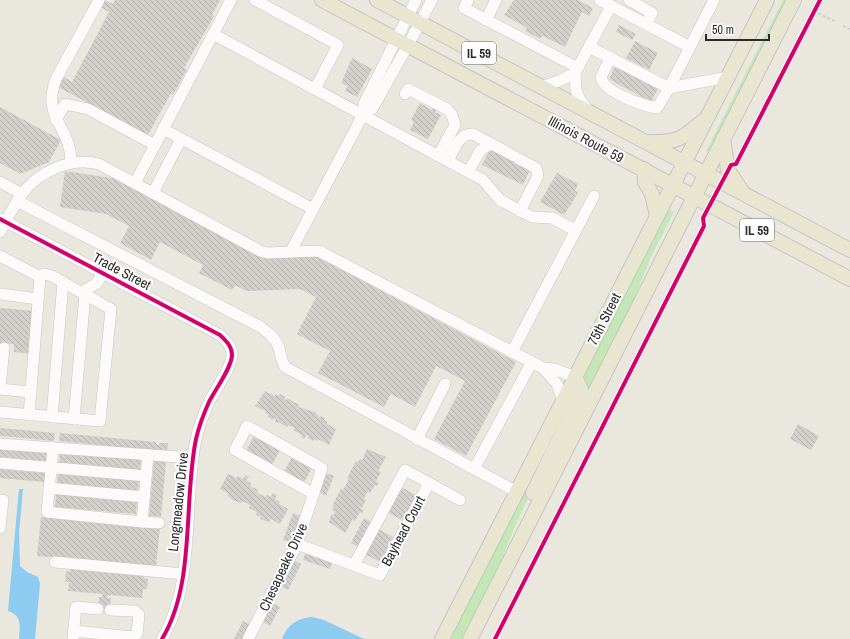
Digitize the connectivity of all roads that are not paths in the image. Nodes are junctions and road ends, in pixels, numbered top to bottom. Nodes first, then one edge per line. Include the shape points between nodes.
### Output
1 (100, 0) edge
2 (231, 0) edge
3 (255, 0) edge
4 (322, 0) edge
5 (377, 0) edge
6 (416, 0) edge
7 (432, 0) edge
8 (468, 0) edge
9 (496, 0) edge
10 (600, 0) edge
11 (628, 0) edge
12 (714, 0) edge
13 (767, 0) edge
14 (794, 0) edge
15 (611, 6) junction
16 (408, 16) junction
17 (486, 20) junction
18 (420, 22) junction
19 (646, 24) junction
20 (213, 34) junction
21 (403, 42) junction
22 (589, 47) junction
23 (690, 47) junction
24 (610, 58) junction
25 (576, 70) junction
26 (728, 77) junction
27 (543, 86) junction
28 (668, 88) junction
29 (315, 89) junction
30 (405, 94) dead end
31 (588, 110) junction
32 (364, 113) junction
33 (708, 116) junction
34 (56, 120) junction
35 (163, 129) junction
36 (181, 139) junction
37 (723, 139) junction
38 (646, 142) junction
39 (490, 144) junction
40 (155, 145) junction
41 (438, 156) junction
42 (448, 161) junction
43 (71, 162) junction
44 (685, 163) junction
45 (644, 169) junction
46 (468, 172) junction
47 (706, 174) junction
48 (0, 182) edge
49 (135, 183) junction
50 (674, 185) junction
51 (153, 193) junction
52 (745, 195) junction
53 (594, 196) dead end
54 (694, 196) junction
55 (20, 197) junction
56 (313, 209) junction
57 (520, 210) junction
58 (657, 216) junction
59 (3, 220) edge
60 (576, 230) junction
61 (0, 232) edge
62 (850, 250) edge
63 (291, 251) junction
64 (0, 256) edge
65 (104, 274) junction
66 (40, 277) junction
67 (850, 279) edge
68 (63, 282) junction
69 (83, 293) junction
70 (0, 294) edge
71 (38, 299) junction
72 (231, 347) joint
73 (4, 348) dead end
74 (512, 352) junction
75 (532, 362) junction
76 (543, 368) junction
77 (575, 377) junction
78 (445, 384) dead end
79 (0, 388) edge
80 (30, 392) junction
81 (563, 400) junction
82 (0, 412) edge
83 (29, 415) junction
84 (52, 417) junction
85 (74, 419) junction
86 (417, 439) junction
87 (0, 444) edge
88 (53, 448) junction
89 (148, 455) junction
90 (193, 458) junction
91 (0, 463) edge
92 (51, 468) junction
93 (474, 469) junction
94 (146, 476) junction
95 (429, 483) junction
96 (49, 488) junction
97 (517, 492) junction
98 (314, 494) junction
99 (144, 497) junction
100 (0, 500) edge
101 (460, 500) dead end
102 (142, 522) junction
103 (159, 523) dead end
104 (0, 528) edge
105 (522, 536) junction
106 (297, 544) junction
107 (55, 562) dead end
108 (354, 565) junction
109 (183, 574) junction
110 (98, 609) dead end
111 (110, 610) dead end
112 (73, 635) edge
113 (165, 638) edge
114 (248, 639) edge
115 (442, 639) edge
116 (470, 639) edge

1 - 34 street via 51,92 51,105
2 - 20 street
3 - 29 street via 338,45
4 - 21 main road, Illinois Route 59 / IL 59
5 - 16 main road, Illinois Route 59 / IL 59
6 - 16 street
7 - 18 street
8 - 17 street via 464,8
9 - 17 street
10 - 15 street
11 - 19 street via 652,13
12 - 23 street
13 - 26 main road, 75th Street
14 - 37 main road, 75th Street
15 - 19 street
15 - 22 street
16 - 18 main road, Illinois Route 59 / IL 59
16 - 21 street
17 - 25 street
18 - 21 street
18 - 27 main road, Illinois Route 59 / IL 59
19 - 23 street
20 - 29 street
20 - 35 street
21 - 32 street via 364,104
21 - 45 main road, Illinois Route 59 / IL 59
22 - 24 street
22 - 25 street
23 - 28 street
24 - 28 street
24 - 28 street via 601,77 602,82 640,105 657,108
25 - 27 street via 559,82
25 - 31 street via 576,90
26 - 28 street
26 - 33 main road, 75th Street
27 - 31 main road, Illinois Route 59 / IL 59
29 - 32 street
30 - 41 street via 408,89 447,109 452,115 455,125
31 - 38 main road, Illinois Route 59 / IL 59
32 - 41 street
32 - 56 street
33 - 38 main road via 683,138 666,142
33 - 44 main road, 75th Street
34 - 40 street via 65,104 88,109
34 - 43 street via 69,143
35 - 36 street
35 - 40 street
36 - 51 street
36 - 56 street
37 - 47 main road, 75th Street
37 - 52 main road via 728,170
38 - 44 main road, Illinois Route 59 / IL 59
39 - 42 street via 473,134 467,134 462,137
39 - 46 street via 480,151
39 - 57 street via 536,168 538,176
40 - 49 street
41 - 42 street
42 - 46 street
43 - 49 street via 88,161 99,164
43 - 55 street via 33,182
44 - 47 main road, Illinois Route 59 / IL 59
44 - 50 main road, 75th Street
45 - 50 main road, Illinois Route 59 / IL 59
45 - 58 main road via 645,182 652,194
46 - 57 street via 488,185 500,200
47 - 52 main road, Illinois Route 59 / IL 59
47 - 54 main road, 75th Street
48 - 55 street
49 - 51 street
50 - 54 main road, Illinois Route 59 / IL 59
50 - 58 main road, 75th Street
51 - 63 street via 260,251
52 - 62 main road, Illinois Route 59 / IL 59
53 - 60 street
54 - 67 main road, Illinois Route 59 / IL 59
54 - 105 main road, 75th Street
55 - 59 street
55 - 86 street via 259,326 272,336 285,367
56 - 63 street
57 - 60 street via 532,217 552,218
58 - 77 main road, 75th Street
59 - 61 street
59 - 65 street, Trade Street
60 - 74 street
63 - 74 street via 319,251
64 - 66 street
65 - 69 street via 96,284
65 - 72 street, Trade Street via 220,335
66 - 68 street via 44,274
66 - 71 street
68 - 69 street
68 - 84 street
69 - 85 street
69 - 85 street via 111,309 100,421
70 - 71 street
71 - 80 street
72 - 90 street, Longmeadow Drive via 232,357 203,418
73 - 79 street
74 - 75 street
75 - 76 street
75 - 93 street
76 - 77 street via 554,369
76 - 81 street via 557,384
77 - 81 main road, 75th Street
77 - 105 main road via 581,389 580,397 527,506
78 - 86 street
79 - 80 street
80 - 83 street
81 - 97 main road, 75th Street
82 - 83 street
83 - 84 street
84 - 85 street
86 - 93 street
87 - 88 street
88 - 89 street
88 - 92 street
89 - 90 street
89 - 94 street
90 - 109 street, Longmeadow Drive
91 - 92 street
92 - 94 street
92 - 96 street
93 - 97 street
94 - 99 street
95 - 101 street, Bayhead Court
95 - 108 street, Bayhead Court via 380,575
95 - 108 street via 405,470
96 - 99 street
96 - 102 street via 47,512
97 - 115 main road, 75th Street
98 - 98 street, Chesapeake Drive via 322,468 247,426 235,450
98 - 106 street, Chesapeake Drive
99 - 102 street
100 - 104 street via 3,500
102 - 103 street
105 - 116 main road, 75th Street
106 - 108 street, Bayhead Court
106 - 114 street, Chesapeake Drive
107 - 109 street
109 - 113 street, Longmeadow Drive via 178,600
110 - 112 street via 76,607
111 - 112 street via 135,611 139,615 137,634 132,637

